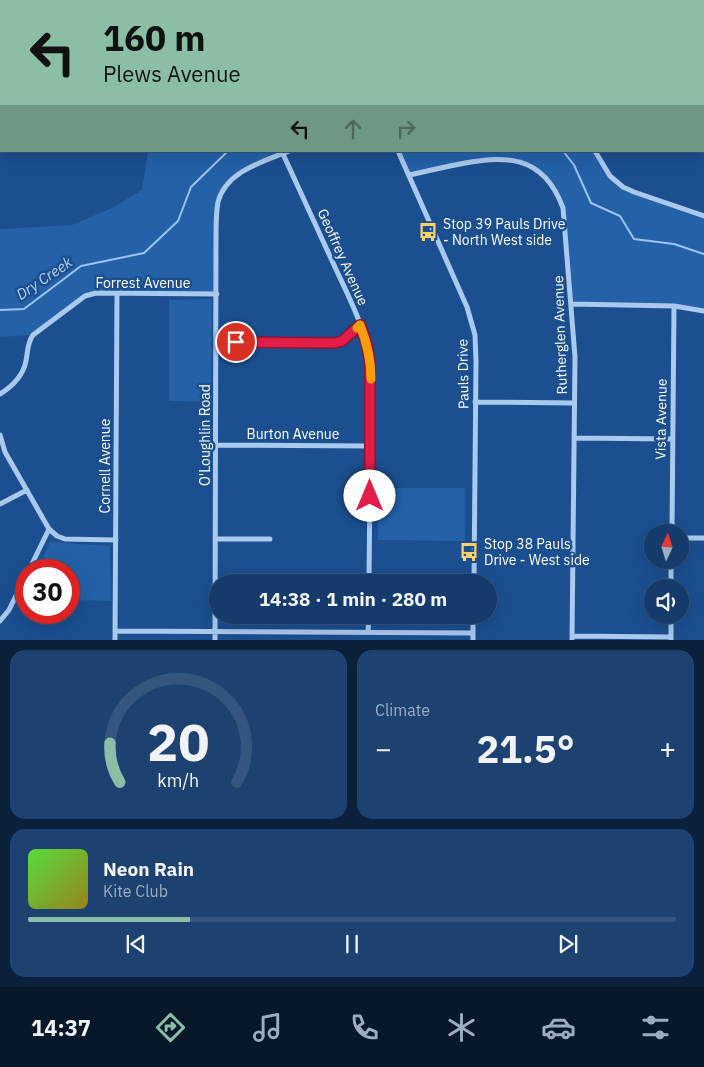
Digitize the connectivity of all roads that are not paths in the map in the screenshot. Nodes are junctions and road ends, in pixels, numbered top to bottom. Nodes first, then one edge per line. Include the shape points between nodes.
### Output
1 (287, 152) edge
2 (398, 152) edge
3 (596, 152) edge
4 (283, 154) junction
5 (409, 175) junction
6 (704, 216) edge
7 (117, 293) junction
8 (217, 294) junction
9 (571, 304) junction
10 (674, 306) junction
11 (704, 311) edge
12 (360, 325) junction
13 (216, 342) junction
14 (0, 394) edge
15 (475, 402) junction
16 (574, 403) junction
17 (0, 435) edge
18 (574, 438) junction
19 (672, 439) junction
20 (216, 445) junction
21 (370, 446) junction
22 (27, 490) junction
23 (0, 504) edge
24 (672, 524) edge
25 (49, 529) junction
26 (689, 538) edge
27 (704, 538) edge
28 (216, 539) junction
29 (270, 539) dead end
30 (116, 540) junction
31 (34, 559) edge
32 (369, 574) edge
33 (474, 574) edge
34 (15, 598) edge
35 (0, 621) edge
36 (368, 624) edge
37 (473, 624) edge
38 (671, 624) edge
39 (116, 631) junction
40 (215, 631) junction
41 (368, 632) junction
42 (473, 633) junction
43 (572, 638) edge
44 (671, 638) edge
45 (115, 640) edge
46 (215, 640) edge
47 (473, 640) edge

1 - 4 street, O'Loughlin Road
2 - 5 street, Pauls Drive
3 - 6 street via 608,173 623,186
4 - 8 street, O'Loughlin Road via 238,174 220,196
4 - 12 street, Geoffrey Avenue
5 - 9 street, Rutherglen Avenue via 469,162 503,159 525,164 543,175 554,188 563,208
5 - 15 street, Pauls Drive via 472,321 476,347
7 - 8 street, Forrest Avenue
7 - 14 street, Forrest Avenue via 85,296 36,332 29,342 20,376
7 - 30 street, Cornell Avenue
8 - 13 street, O'Loughlin Road
9 - 10 street
9 - 16 street, Rutherglen Avenue
10 - 11 street
10 - 19 street, Vista Avenue
12 - 13 street via 335,343
12 - 21 street, Geoffrey Avenue via 370,363
13 - 20 street, O'Loughlin Road
15 - 16 street
15 - 33 street, Pauls Drive
16 - 18 street, Rutherglen Avenue
17 - 22 street
18 - 19 street
18 - 43 street, Rutherglen Avenue
19 - 24 street, Vista Avenue
20 - 21 street, Burton Avenue
20 - 28 street, O'Loughlin Road
21 - 32 street, Geoffrey Avenue
22 - 23 street
22 - 25 street
25 - 30 street via 64,539
25 - 31 street
26 - 27 street
28 - 29 street
28 - 40 street, O'Loughlin Road
30 - 39 street, Cornell Avenue
34 - 35 street
36 - 41 street
37 - 42 street
38 - 44 street
39 - 40 street
39 - 45 street, Cornell Avenue
40 - 41 street
40 - 46 street, O'Loughlin Road
41 - 42 street
42 - 47 street
43 - 44 street

